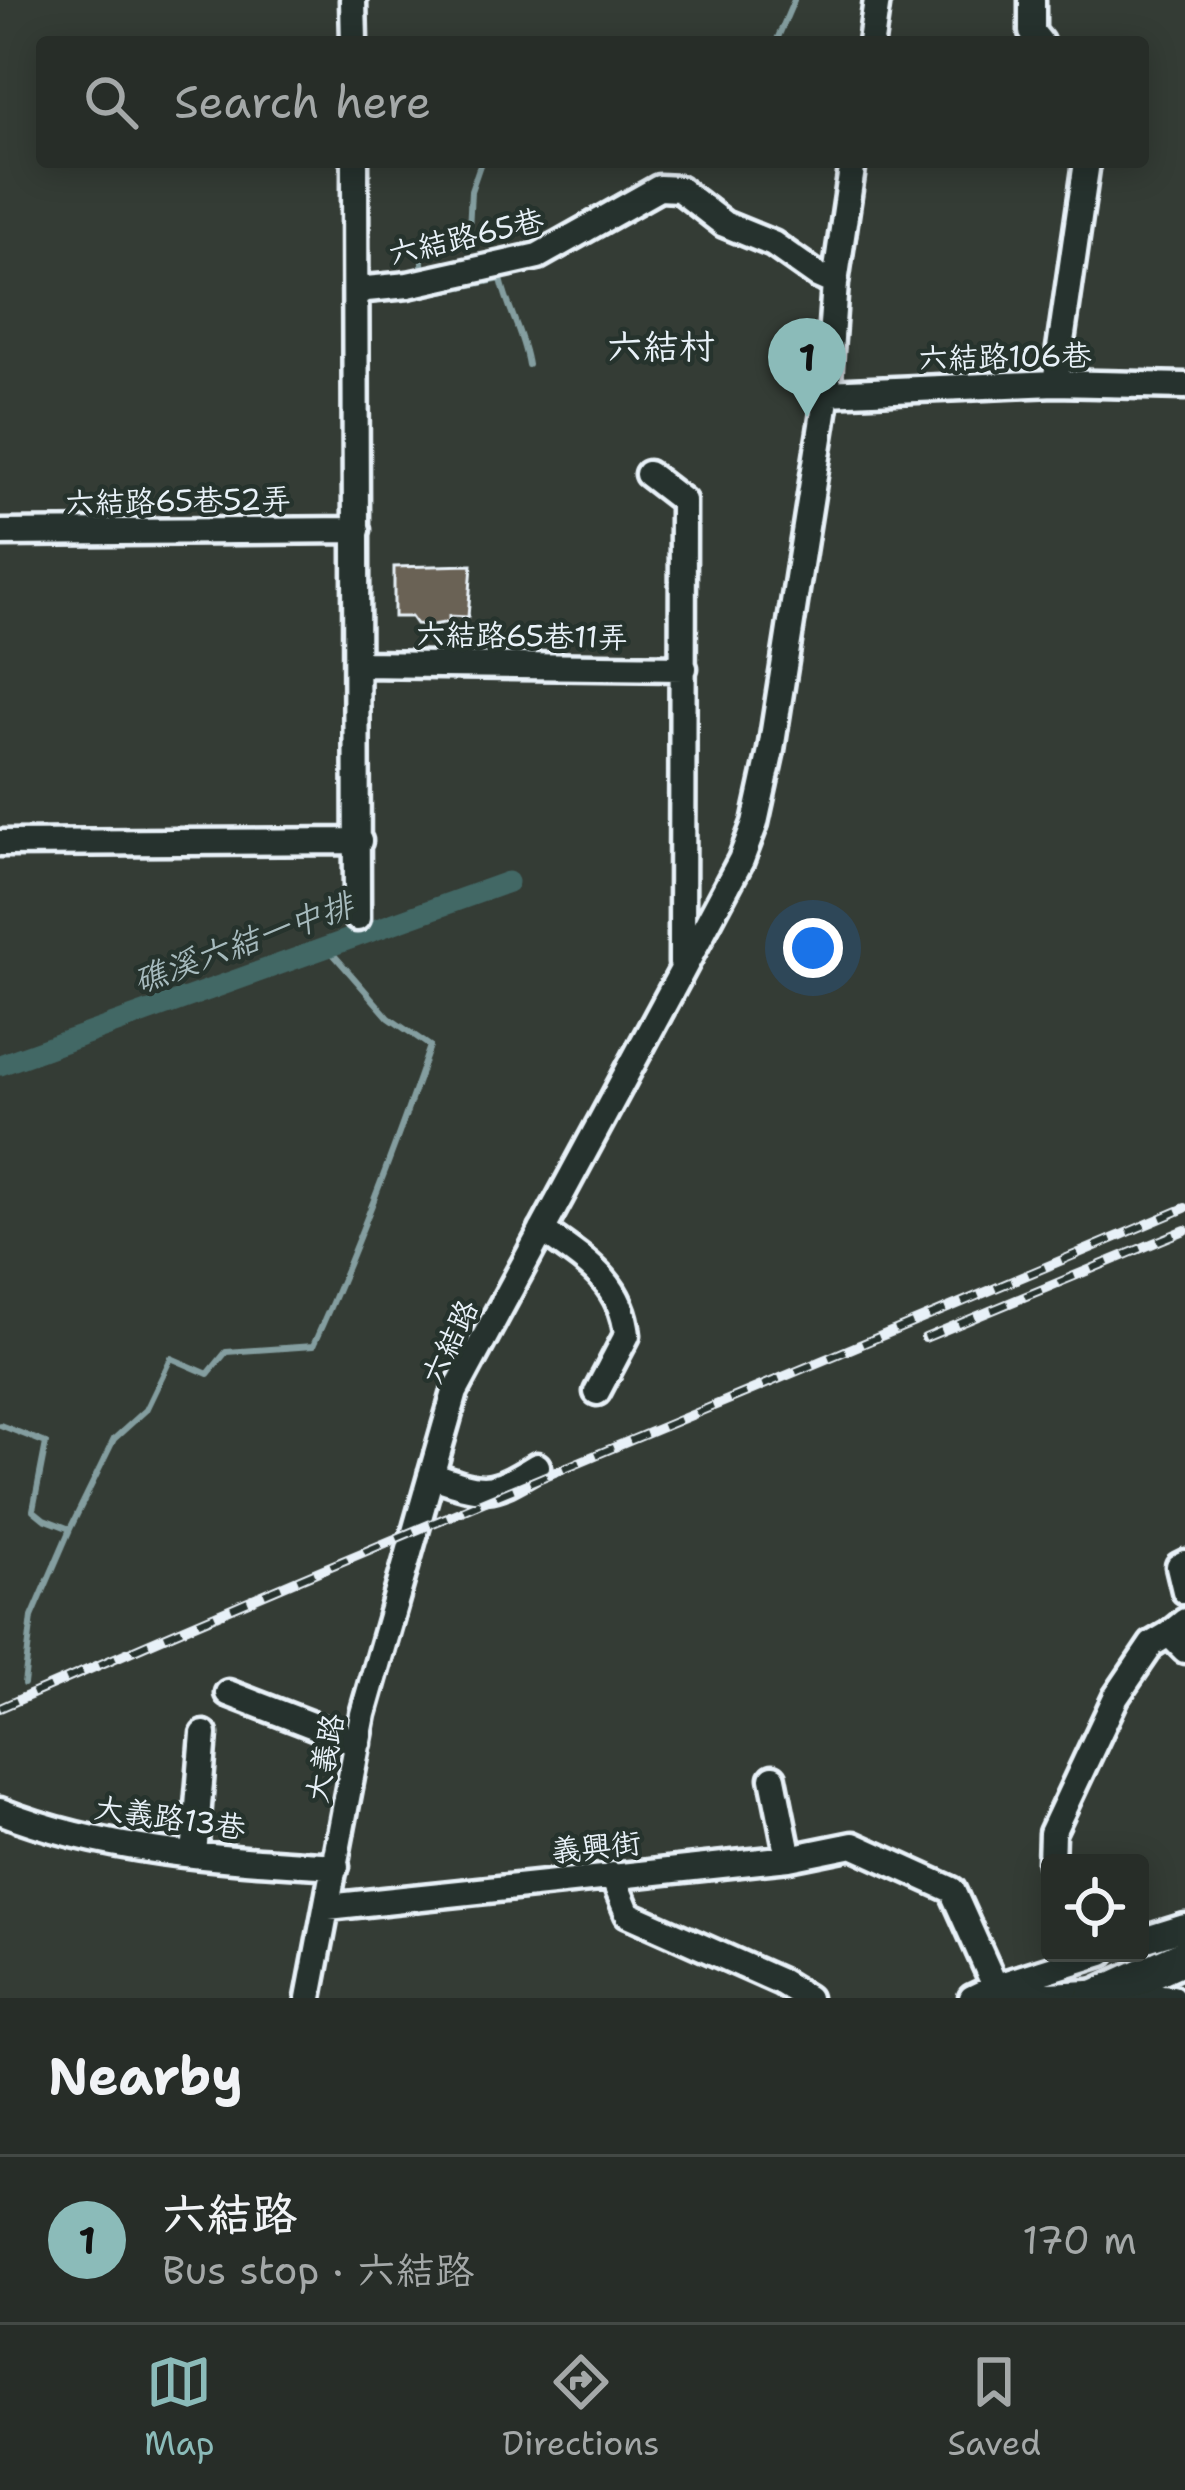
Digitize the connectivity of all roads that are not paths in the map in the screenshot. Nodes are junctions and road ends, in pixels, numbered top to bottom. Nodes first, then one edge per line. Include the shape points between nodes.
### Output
1 (353, 0) edge
2 (877, 0) edge
3 (1032, 0) edge
4 (354, 36) edge
5 (872, 36) edge
6 (1035, 36) edge
7 (355, 168) edge
8 (852, 168) edge
9 (1086, 168) edge
10 (835, 283) junction
11 (356, 290) junction
12 (1054, 383) junction
13 (1185, 386) edge
14 (827, 393) junction
15 (648, 473) dead end
16 (357, 530) junction
17 (0, 533) edge
18 (359, 664) junction
19 (684, 668) junction
20 (359, 841) junction
21 (0, 843) edge
22 (357, 918) dead end
23 (682, 971) junction
24 (542, 1230) junction
25 (597, 1392) dead end
26 (537, 1466) dead end
27 (431, 1475) junction
28 (415, 1533) joint
29 (1185, 1563) edge
30 (1185, 1591) edge
31 (1180, 1635) edge
32 (228, 1693) dead end
33 (204, 1734) dead end
34 (358, 1742) junction
35 (773, 1778) dead end
36 (0, 1811) edge
37 (1051, 1854) edge
38 (194, 1856) junction
39 (789, 1858) junction
40 (336, 1866) junction
41 (613, 1875) junction
42 (328, 1907) junction
43 (1185, 1927) edge
44 (1149, 1938) edge
45 (1185, 1956) edge
46 (1078, 1962) edge
47 (994, 1994) edge
48 (1101, 1995) edge
49 (309, 1998) edge
50 (807, 1998) edge
51 (972, 1998) edge
52 (1172, 1998) edge

1 - 4 street
2 - 5 street
3 - 6 street
7 - 11 street
8 - 10 street, 六結路
9 - 12 street
10 - 11 street, 六結路65巷 via 724,224 679,189 659,188 538,256
10 - 14 street, 六結路
11 - 16 street
12 - 13 street, 六結路106巷
12 - 14 street, 六結路106巷
14 - 23 street, 六結路 via 755,823
15 - 19 street via 683,501
16 - 17 street, 六結路65巷52弄
16 - 18 street
18 - 19 street, 六結路65巷11弄
18 - 20 street
19 - 23 street
20 - 21 street
20 - 22 street
23 - 24 street, 六結路
24 - 25 street via 601,1273 618,1297 627,1335
24 - 27 street, 六結路 via 455,1392
26 - 27 street via 501,1488 476,1491
27 - 28 street, 六結路
28 - 34 street, 大義路
29 - 30 street
31 - 37 street via 1151,1644 1107,1714 1052,1833
32 - 34 street
33 - 38 street
34 - 40 street, 大義路
35 - 39 street
36 - 38 street, 大義路13巷 via 47,1830
38 - 40 street, 大義路13巷
39 - 41 street, 義興街
39 - 47 street, 義興街 via 853,1845 952,1890
40 - 42 street, 大義路
41 - 42 street, 義興街
41 - 50 street via 628,1914
42 - 49 street, 大義路
43 - 44 street
45 - 48 main road
46 - 47 street
47 - 48 street
47 - 51 street
48 - 52 street

